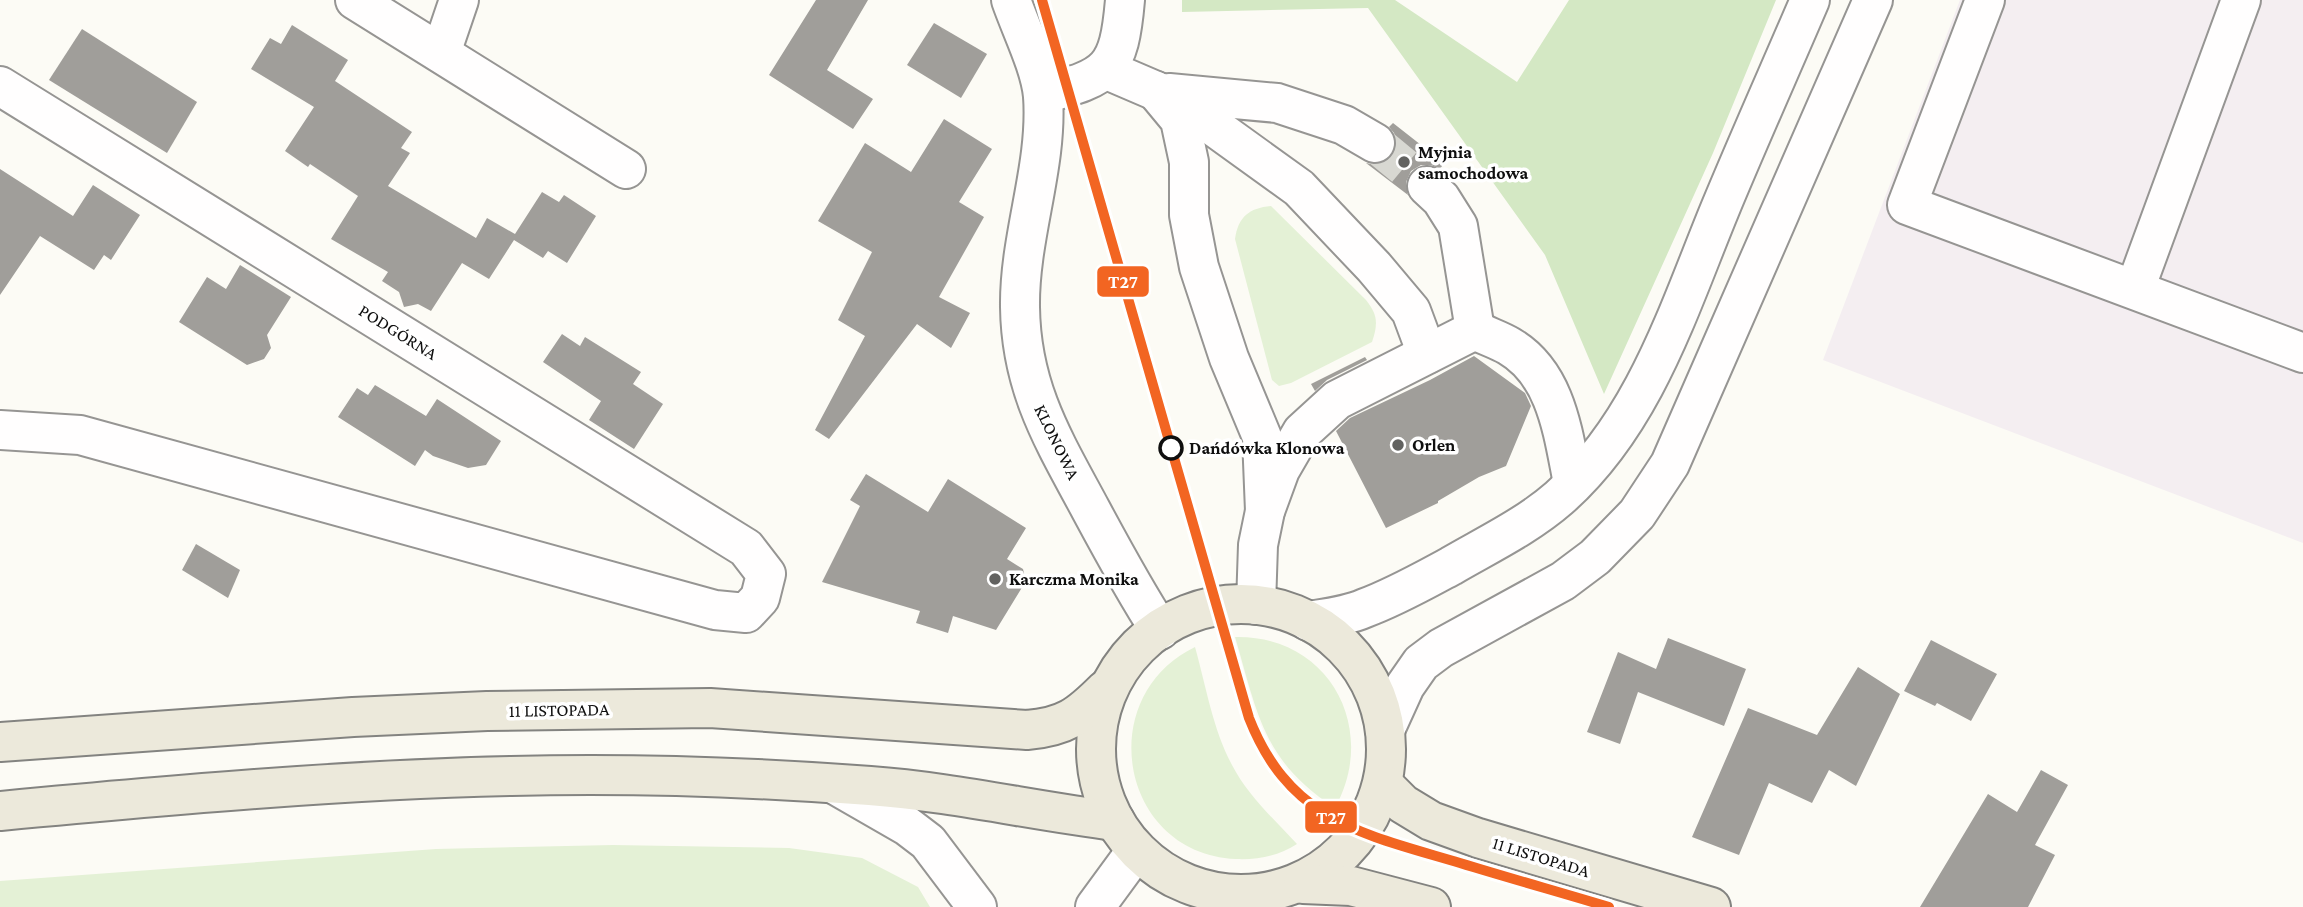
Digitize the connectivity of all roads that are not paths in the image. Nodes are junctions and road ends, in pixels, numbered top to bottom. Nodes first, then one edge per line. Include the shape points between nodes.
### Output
1 (355, 0) edge
2 (459, 0) edge
3 (1011, 0) edge
4 (1125, 0) edge
5 (1810, 0) edge
6 (1873, 0) edge
7 (1985, 0) edge
8 (2241, 0) edge
9 (441, 53) junction
10 (1107, 70) junction
11 (0, 86) edge
12 (1156, 91) junction
13 (1043, 94) junction
14 (1375, 143) tunnel mouth
15 (626, 169) dead end
16 (1427, 186) tunnel mouth
17 (2135, 289) junction
18 (1475, 330) junction
19 (2303, 353) edge
20 (1427, 354) junction
21 (0, 430) edge
22 (1573, 483) junction
23 (1265, 511) junction
24 (1256, 605) junction
25 (1308, 621) junction
26 (1160, 630) junction
27 (1105, 690) junction
28 (1385, 730) junction
29 (0, 742) edge
30 (834, 784) junction
31 (1383, 784) junction
32 (0, 811) edge
33 (1126, 836) junction
34 (1303, 884) junction
35 (977, 907) edge
36 (1095, 907) edge
37 (1431, 907) edge
38 (1710, 907) edge

1 - 9 street
2 - 9 street
3 - 13 street
4 - 10 street via 1116,54
5 - 22 street via 1650,375 1620,429
6 - 28 street via 1712,374 1664,474 1637,514 1595,557 1421,663
7 - 17 street via 1907,205
8 - 17 street
9 - 15 street
10 - 12 street
10 - 13 street
11 - 21 street, PODGÓRNA via 746,548 766,574 760,598 746,612 715,610 79,435
12 - 14 street via 1278,103 1344,125
12 - 20 street via 1195,113 1299,188 1411,311
12 - 23 street via 1180,120 1189,162 1188,215 1199,267 1262,437
13 - 26 street, KLONOWA via 1040,150 1023,261 1020,307 1025,356 1045,424
16 - 18 street via 1458,226
17 - 19 street
18 - 20 street
18 - 22 street via 1511,347 1539,372 1559,414
20 - 23 street via 1337,400 1302,432 1280,470
22 - 25 street via 1525,523 1433,576 1365,609
23 - 24 street via 1258,545
24 - 25 main road via 1282,608
24 - 26 main road via 1217,607
25 - 28 main road via 1360,664
26 - 27 main road via 1140,646
27 - 29 main road, 11 LISTOPADA via 1080,715 1048,728 1027,730 710,708 353,717
27 - 33 main road via 1096,759 1102,792
28 - 31 main road
30 - 32 main road via 665,776 511,776 254,790
30 - 33 main road via 1023,805
30 - 35 street via 928,842
31 - 34 main road via 1370,818 1353,842
31 - 38 main road, 11 LISTOPADA via 1403,804 1431,821
33 - 34 main road via 1164,873 1209,890 1241,893
33 - 36 street
34 - 37 main road via 1351,886

